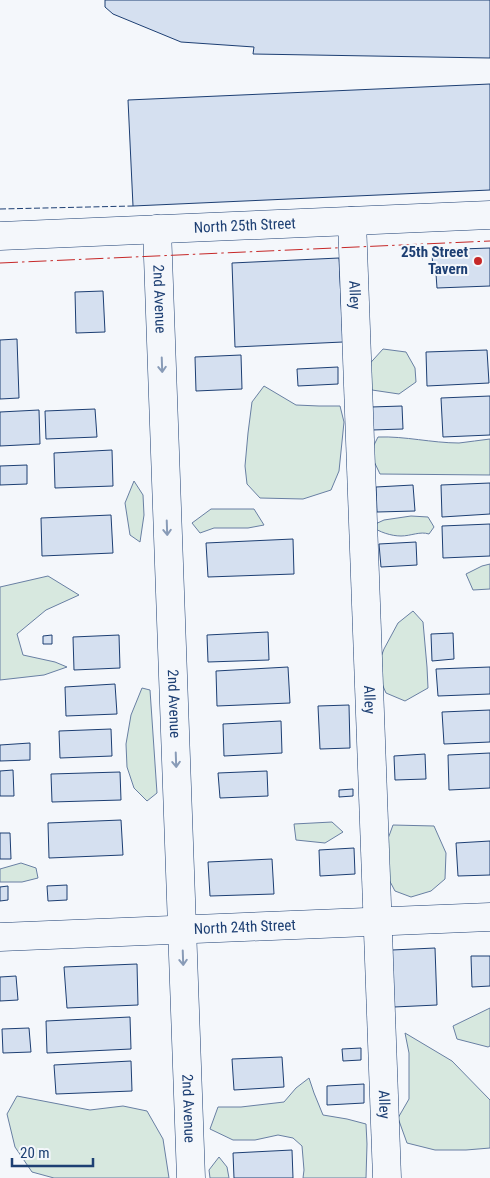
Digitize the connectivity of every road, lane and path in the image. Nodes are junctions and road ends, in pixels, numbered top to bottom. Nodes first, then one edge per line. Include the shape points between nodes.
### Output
1 (490, 215) edge
2 (352, 221) junction
3 (157, 229) junction
4 (0, 236) edge
5 (490, 917) edge
6 (377, 922) junction
7 (182, 930) junction
8 (0, 937) edge
9 (191, 1178) edge
10 (387, 1178) edge

1 - 2 street, North 25th Street
2 - 3 street, North 25th Street
2 - 6 street, Alley
3 - 4 street, North 25th Street
3 -> 7 street, 2nd Avenue
5 - 6 street, North 24th Street
6 - 7 street, North 24th Street
6 - 10 street, Alley
7 - 8 street, North 24th Street
7 -> 9 street, 2nd Avenue

